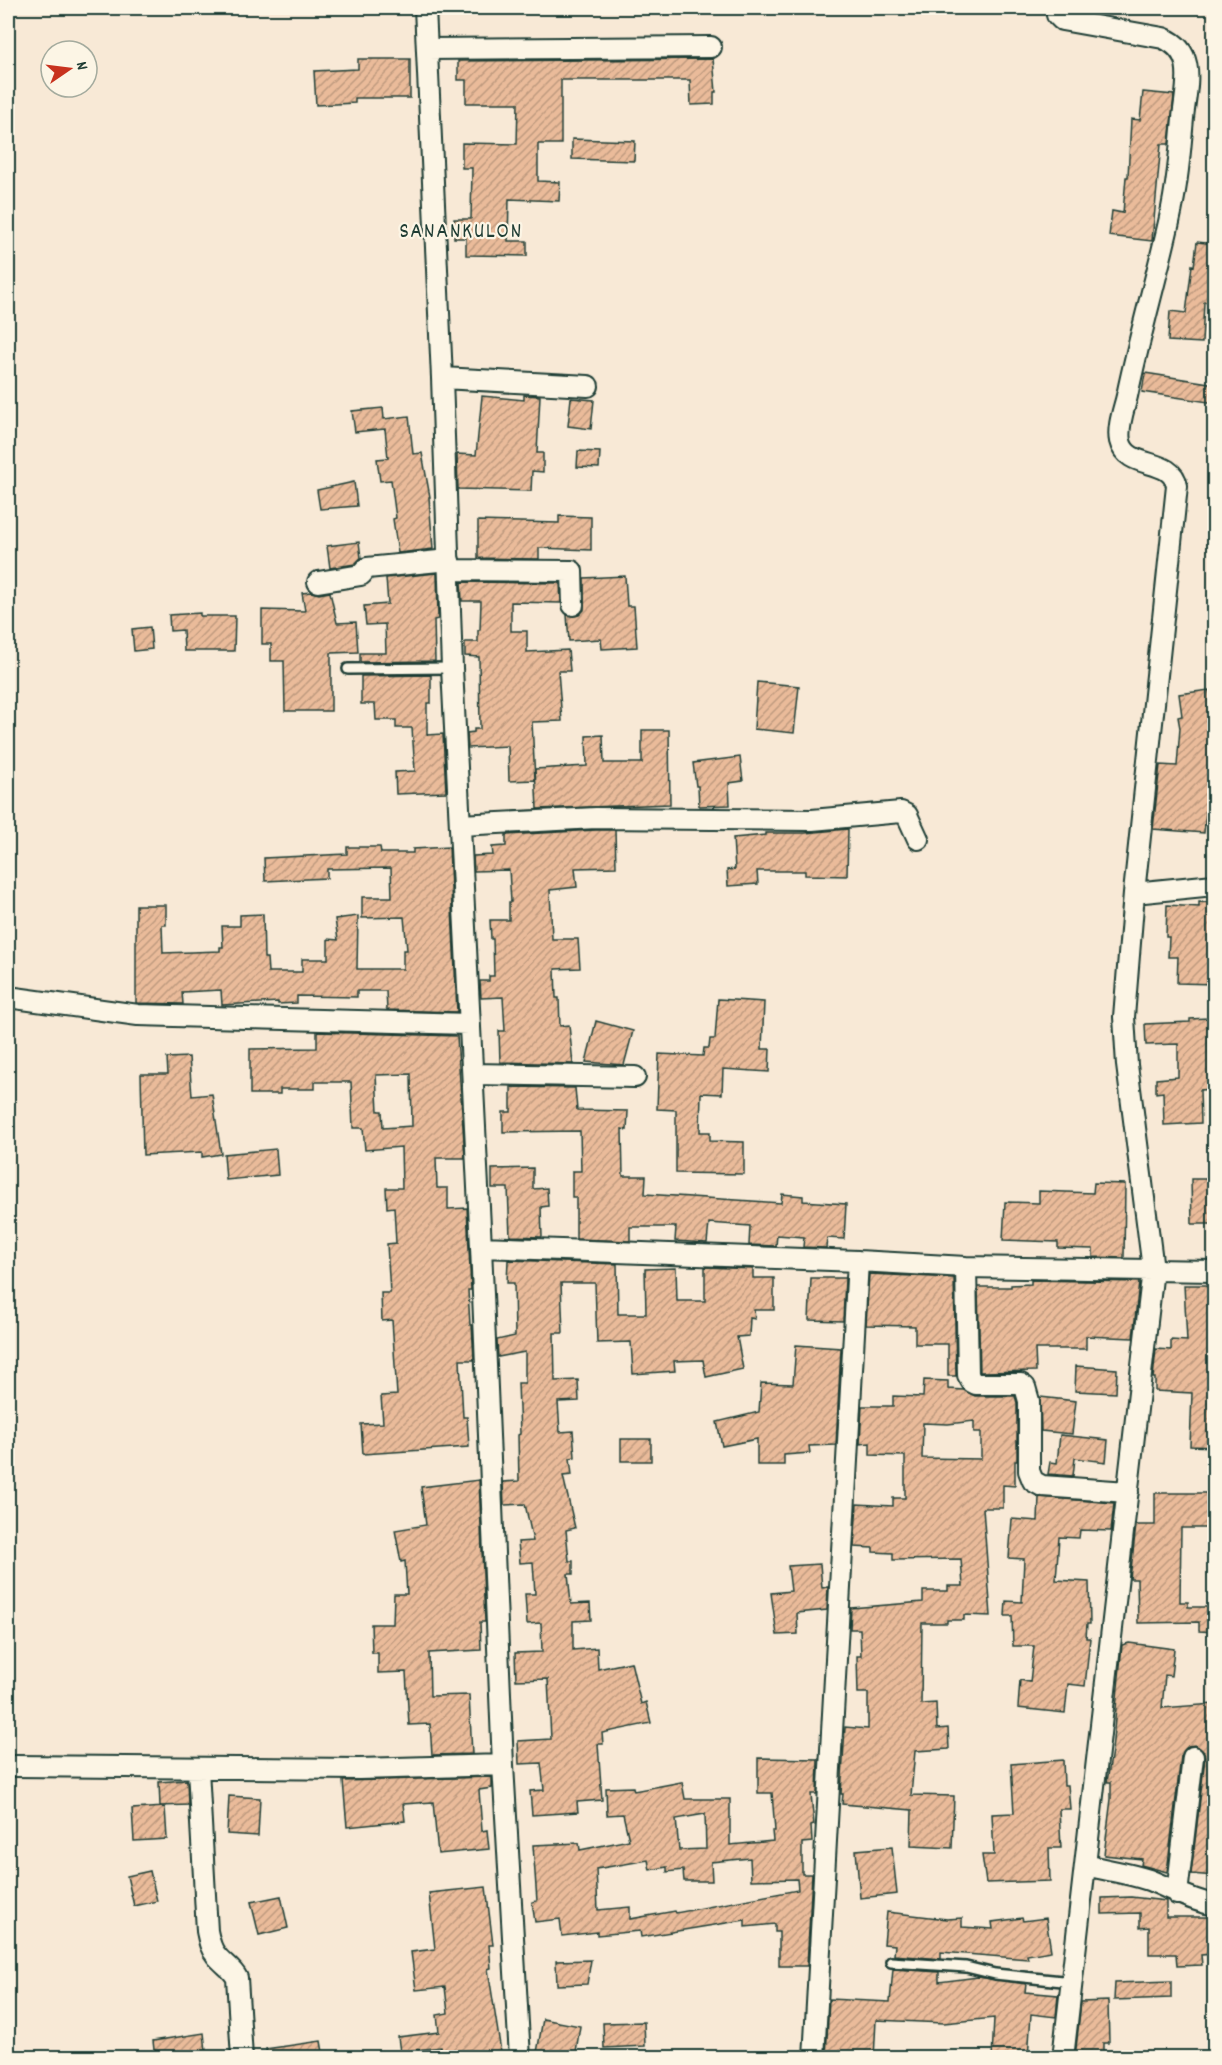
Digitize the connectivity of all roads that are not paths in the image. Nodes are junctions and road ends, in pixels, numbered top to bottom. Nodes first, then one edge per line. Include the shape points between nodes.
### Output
1 (425, 8) edge
2 (1056, 8) edge
3 (711, 47) dead end
4 (428, 49) junction
5 (442, 378) junction
6 (588, 386) dead end
7 (450, 565) junction
8 (318, 582) dead end
9 (573, 604) dead end
10 (452, 668) junction
11 (348, 669) dead end
12 (460, 825) junction
13 (918, 839) dead end
14 (1215, 885) edge
15 (1134, 893) junction
16 (8, 997) edge
17 (469, 1024) junction
18 (473, 1074) junction
19 (635, 1077) dead end
20 (481, 1246) junction
21 (858, 1261) junction
22 (966, 1268) junction
23 (1153, 1269) junction
24 (1215, 1271) edge
25 (1128, 1492) junction
26 (1193, 1757) dead end
27 (502, 1765) junction
28 (15, 1766) dead end
29 (198, 1769) junction
30 (1085, 1865) junction
31 (1177, 1894) junction
32 (1215, 1905) edge
33 (891, 1962) dead end
34 (1072, 1982) junction
35 (242, 2058) edge
36 (520, 2058) edge
37 (813, 2058) edge
38 (1063, 2058) edge

1 - 4 street
2 - 15 street via 1062,20 1164,38 1181,48 1187,65 1170,220 1120,431 1120,441 1130,456 1167,469 1177,486
3 - 4 street
4 - 5 street
5 - 6 street
5 - 7 street
7 - 8 street via 367,568 361,575
7 - 9 street via 572,570
7 - 10 street
10 - 11 lane
10 - 12 street
12 - 13 street via 596,818 812,820 902,812
12 - 17 street
14 - 15 street
15 - 23 street via 1125,1039
16 - 17 street via 138,1015
17 - 18 street
18 - 19 street
18 - 20 street
20 - 21 street
20 - 27 street
21 - 22 street
21 - 37 street
22 - 23 street
22 - 25 street via 968,1375 976,1384 1025,1387 1029,1401 1029,1471 1033,1482 1042,1486
23 - 24 street
23 - 25 street
25 - 30 street
26 - 31 street
27 - 29 street
27 - 36 street
28 - 29 street
29 - 35 street via 207,1931 214,1952 237,1978
30 - 31 street via 1131,1874
30 - 34 street
31 - 32 street
33 - 34 lane via 966,1967
34 - 38 street

